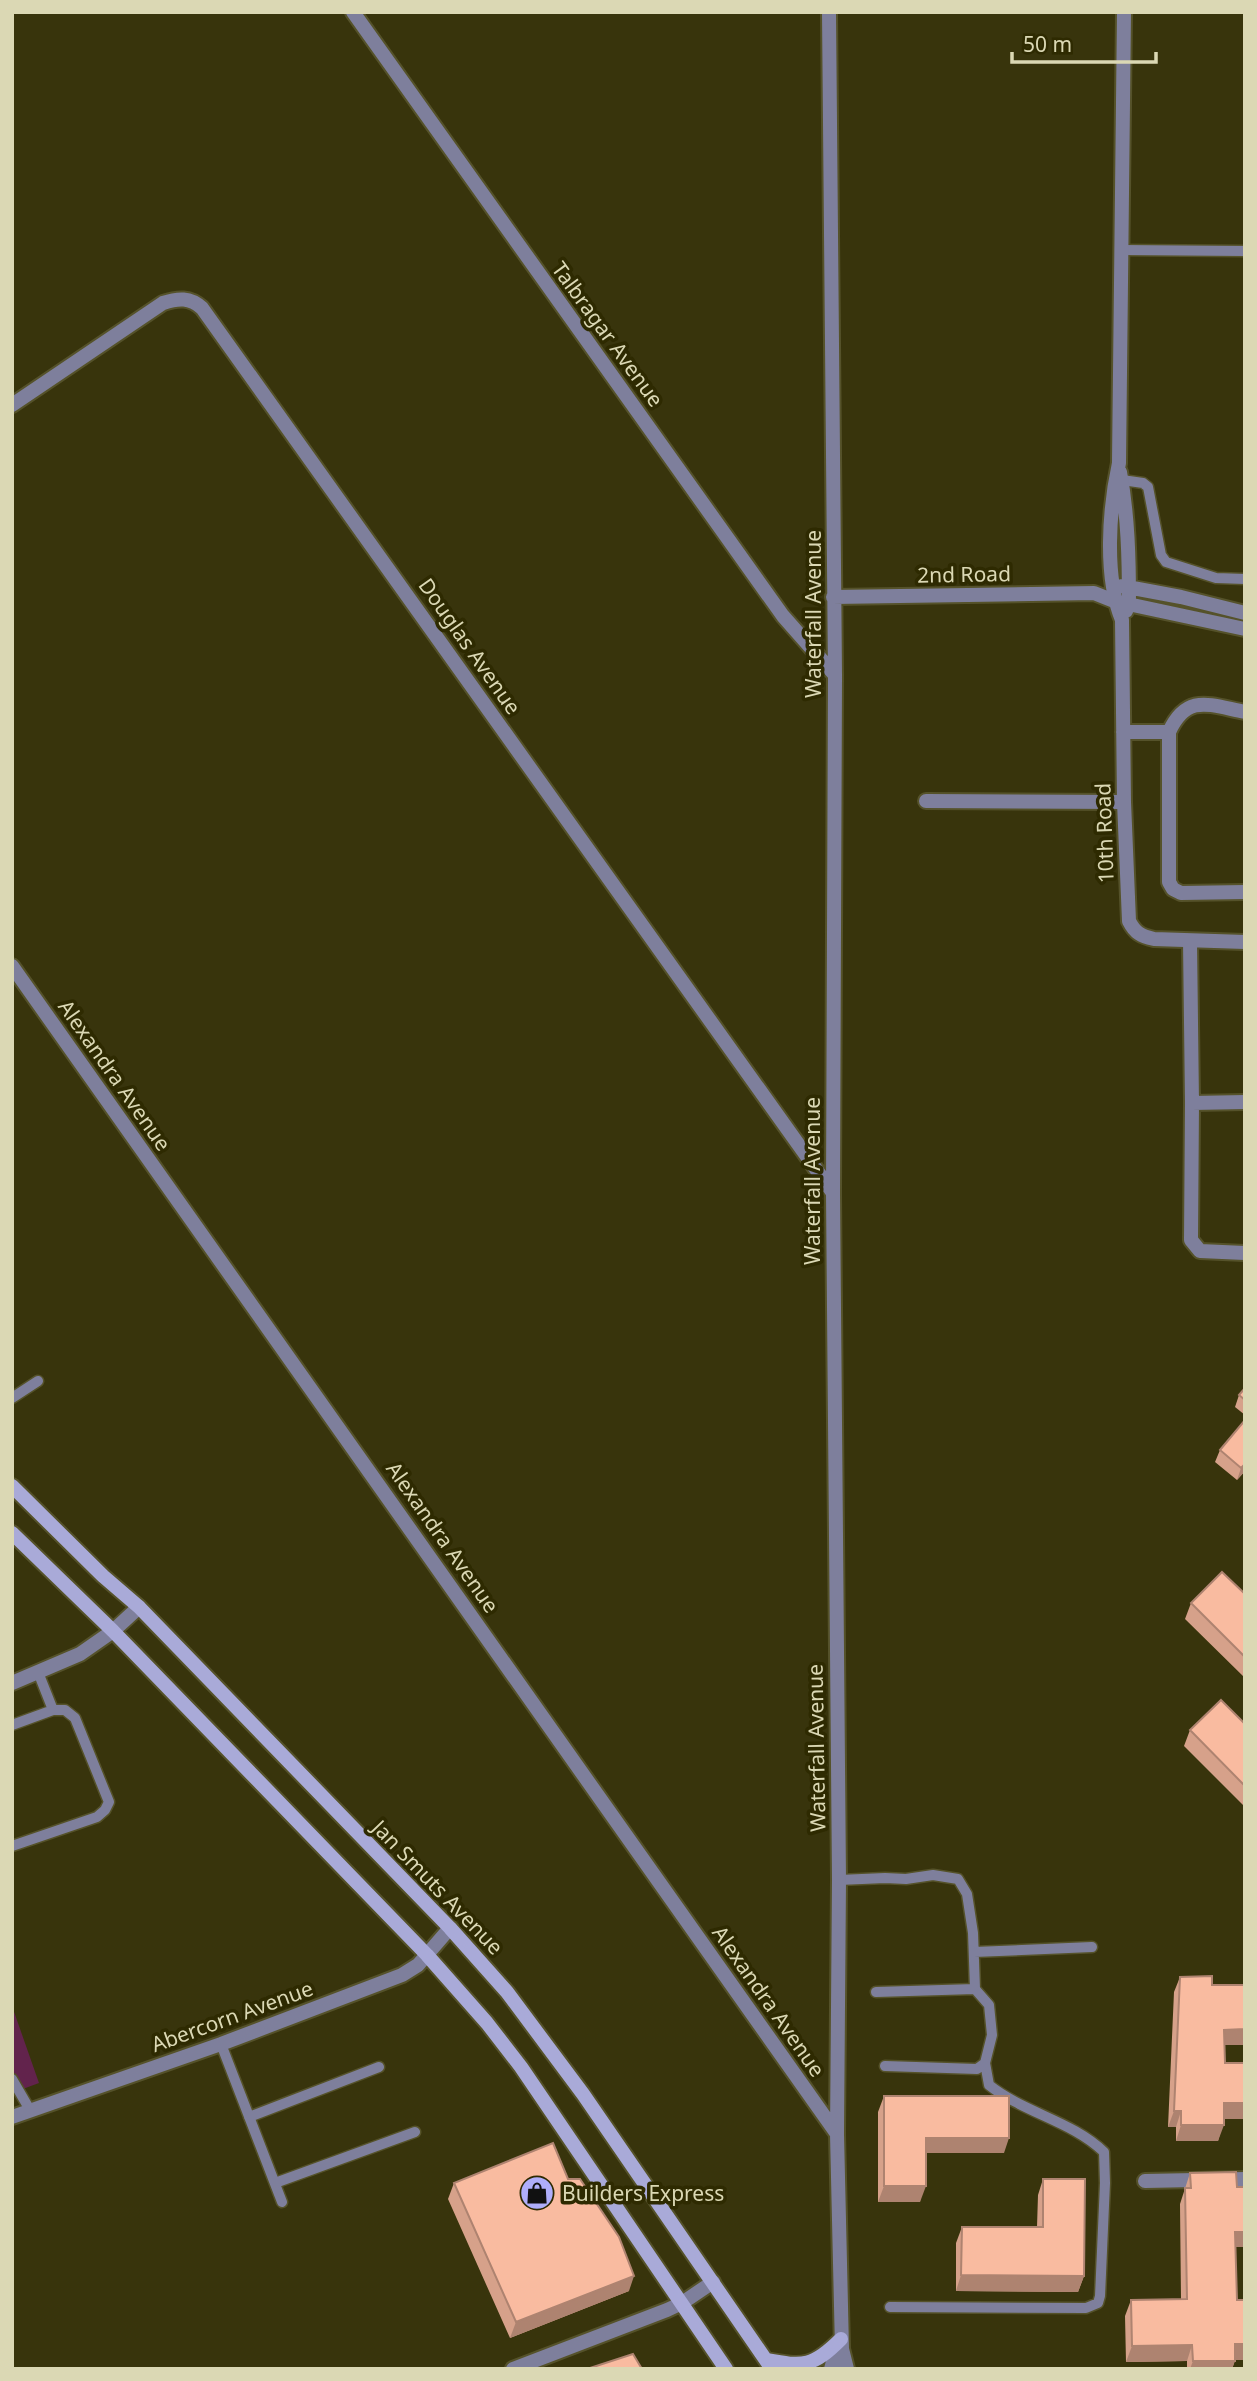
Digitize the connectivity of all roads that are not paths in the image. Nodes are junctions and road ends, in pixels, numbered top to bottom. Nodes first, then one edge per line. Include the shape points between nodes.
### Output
1 (353, 12) edge
2 (829, 12) edge
3 (1124, 12) edge
4 (1121, 250) junction
5 (1245, 251) edge
6 (12, 405) edge
7 (1119, 463) junction
8 (1122, 481) junction
9 (1245, 579) edge
10 (1113, 585) junction
11 (1129, 587) junction
12 (1094, 593) junction
13 (834, 597) junction
14 (1114, 601) junction
15 (1129, 603) junction
16 (1245, 613) edge
17 (1122, 620) junction
18 (1245, 629) edge
19 (835, 675) junction
20 (1245, 712) edge
21 (1123, 732) junction
22 (1169, 732) junction
23 (926, 801) dead end
24 (1124, 802) junction
25 (1245, 891) edge
26 (1190, 941) junction
27 (1245, 942) edge
28 (12, 966) edge
29 (1245, 1102) edge
30 (1192, 1103) junction
31 (833, 1192) junction
32 (1245, 1253) edge
33 (38, 1381) dead end
34 (12, 1398) edge
35 (12, 1486) edge
36 (12, 1533) edge
37 (139, 1607) junction
38 (113, 1631) junction
39 (38, 1672) junction
40 (12, 1683) edge
41 (52, 1710) junction
42 (12, 1725) edge
43 (12, 1846) edge
44 (839, 1880) junction
45 (450, 1928) junction
46 (1092, 1947) dead end
47 (974, 1952) junction
48 (427, 1955) junction
49 (975, 1989) junction
50 (876, 1992) dead end
51 (221, 2044) junction
52 (985, 2063) junction
53 (885, 2066) dead end
54 (379, 2067) dead end
55 (12, 2079) edge
56 (30, 2110) junction
57 (12, 2117) edge
58 (249, 2117) junction
59 (415, 2132) dead end
60 (838, 2134) junction
61 (1245, 2179) edge
62 (1145, 2181) dead end
63 (275, 2183) junction
64 (282, 2202) dead end
65 (713, 2282) junction
66 (682, 2303) junction
67 (890, 2307) dead end
68 (841, 2344) junction
69 (769, 2365) edge
70 (513, 2369) edge
71 (726, 2369) edge
72 (831, 2369) edge
73 (847, 2369) edge

1 - 19 street, Talbragar Avenue via 783,616
2 - 13 street, Waterfall Avenue
3 - 4 street
4 - 5 lane
4 - 7 street
6 - 31 street, Douglas Avenue via 163,303 191,300 202,308
7 - 8 street
7 - 10 street, 10th Road via 1111,501
8 - 9 lane via 1147,487 1166,562 1216,578
8 - 11 street
10 - 11 street, 2nd Road
10 - 12 street, 2nd Road
10 - 14 street, 10th Road
11 - 15 street
11 - 16 street, 2nd Road
12 - 13 street, 2nd Road
12 - 14 street, 2nd Road
13 - 19 street, Waterfall Avenue
14 - 15 street, 2nd Road
14 - 17 street, 10th Road
15 - 17 street, 10th Road
15 - 18 street, 2nd Road
17 - 21 street, 10th Road
19 - 31 street, Waterfall Avenue
20 - 22 street via 1194,705 1184,709
21 - 22 street
21 - 24 street, 10th Road
22 - 25 street via 1169,881 1181,893
23 - 24 street
24 - 26 street, 10th Road via 1133,930 1141,936
26 - 27 street, 10th Road
26 - 30 street
28 - 60 street, Alexandra Avenue
29 - 30 street
30 - 32 street via 1191,1240 1199,1251
31 - 44 street, Waterfall Avenue
33 - 34 lane
35 - 37 main road, Jan Smuts Avenue
36 - 38 main road
37 - 38 street
37 - 45 main road, Jan Smuts Avenue
38 - 39 street via 80,1654
38 - 48 main road
39 - 40 street
39 - 41 lane
41 - 42 lane
41 - 43 lane via 65,1710 75,1718 108,1802 97,1816
44 - 47 lane via 933,1875 958,1879 967,1894
44 - 60 street, Waterfall Avenue
45 - 48 street, Abercorn Avenue
45 - 65 main road, Jan Smuts Avenue via 543,2038
46 - 47 lane
47 - 49 lane
48 - 51 street, Abercorn Avenue via 402,1975
48 - 66 main road via 521,2067
49 - 50 lane
49 - 52 lane via 989,2006 992,2035
51 - 56 street, Abercorn Avenue
51 - 58 lane
52 - 53 lane via 977,2069
52 - 67 lane via 989,2085 1004,2097 1088,2138 1105,2155 1098,2303 1086,2308
54 - 58 lane
55 - 56 lane
56 - 57 street, Abercorn Avenue
58 - 63 lane
59 - 63 lane
60 - 68 street, Waterfall Avenue
61 - 62 street
63 - 64 lane
65 - 66 street
65 - 69 main road, Jan Smuts Avenue
66 - 70 street
66 - 71 main road
68 - 69 main road via 815,2361
68 - 72 street, Waterfall Avenue
68 - 73 street, Waterfall Avenue

